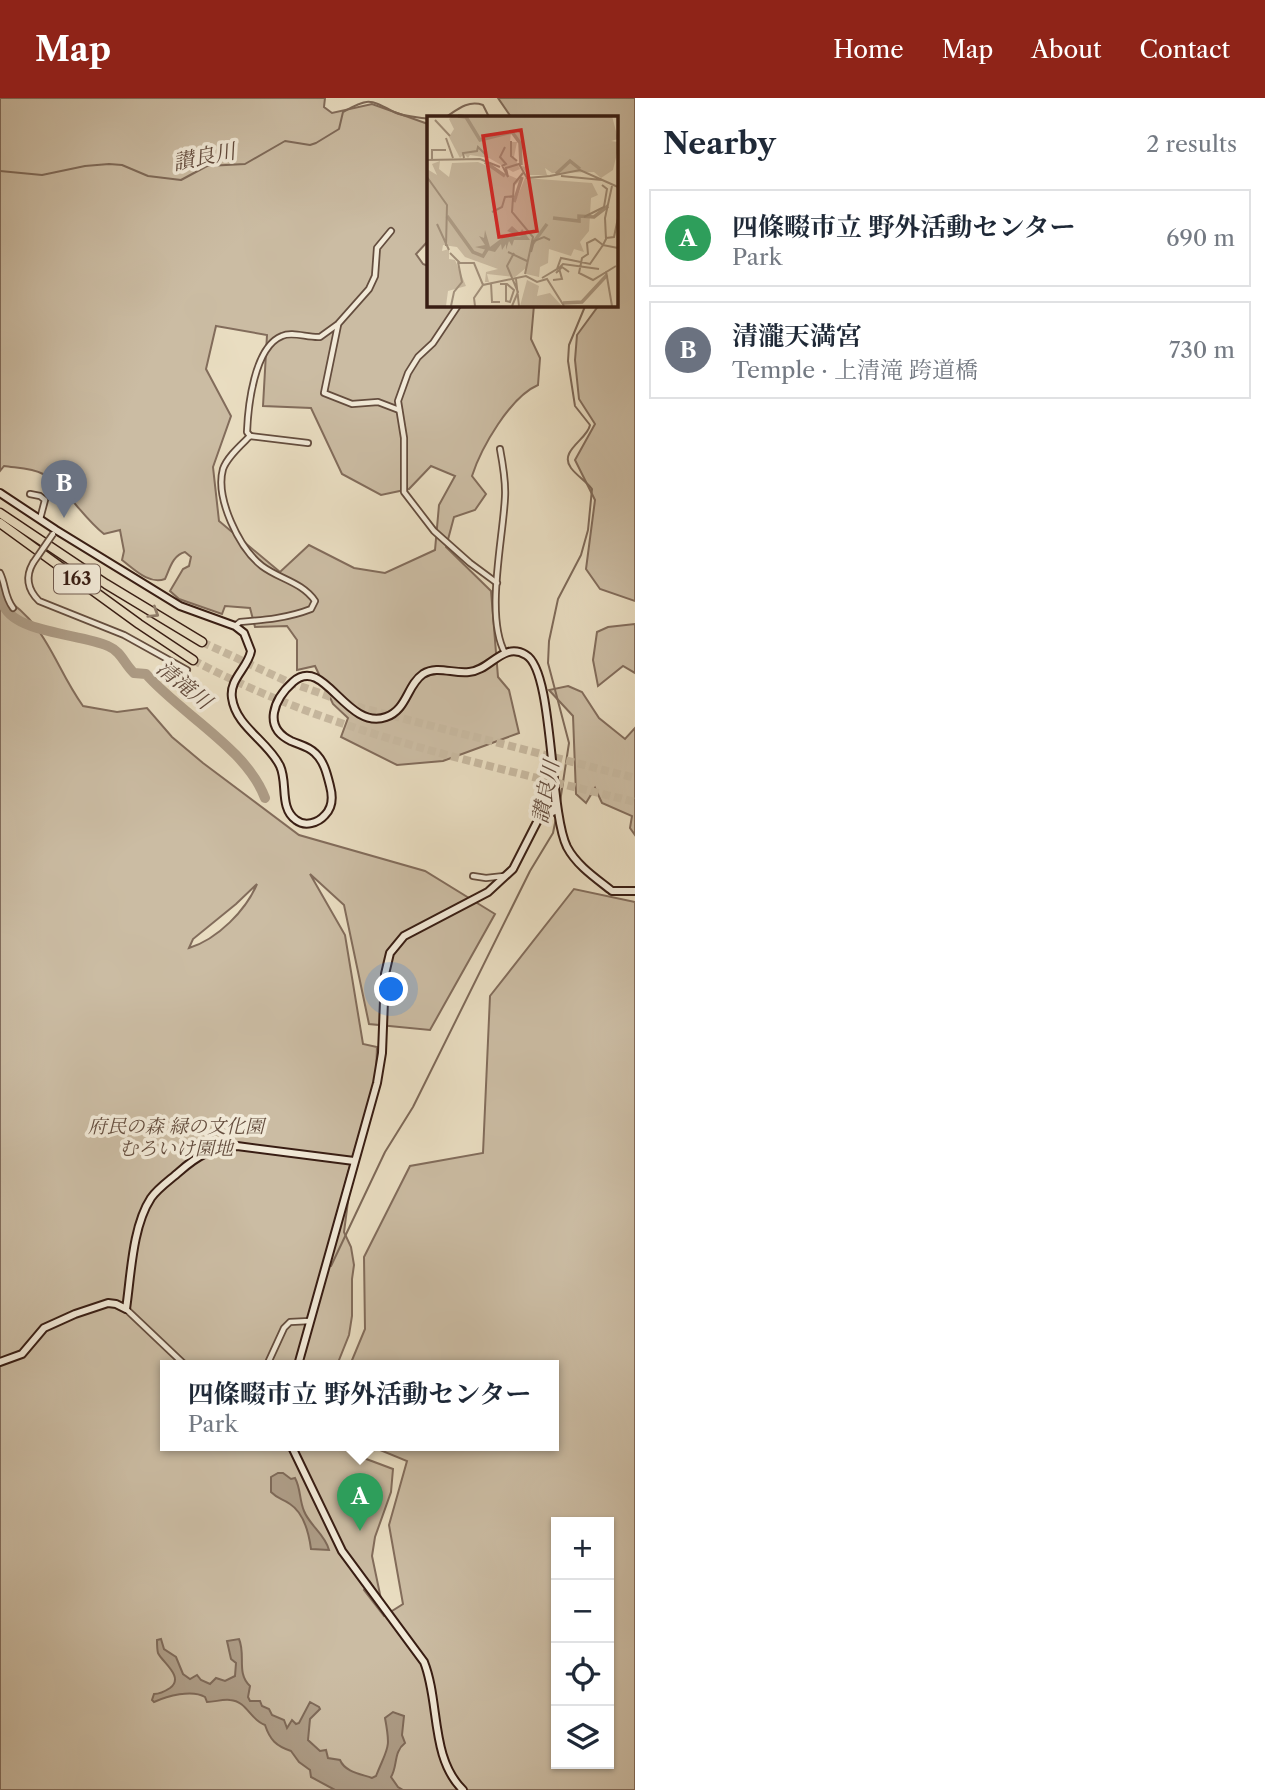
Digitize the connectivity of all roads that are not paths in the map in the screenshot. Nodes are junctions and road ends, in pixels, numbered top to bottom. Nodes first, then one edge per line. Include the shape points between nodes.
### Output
1 (391, 232) dead end
2 (458, 306) edge
3 (338, 324) junction
4 (399, 410) junction
5 (250, 436) junction
6 (309, 443) dead end
7 (500, 449) dead end
8 (0, 492) edge
9 (30, 494) dead end
10 (0, 513) edge
11 (40, 519) junction
12 (0, 523) edge
13 (54, 532) junction
14 (0, 573) edge
15 (497, 583) junction
16 (13, 608) dead end
17 (235, 626) junction
18 (202, 642) tunnel mouth
19 (505, 653) junction
20 (193, 660) tunnel mouth
21 (187, 670) dead end
22 (557, 810) junction
23 (473, 876) dead end
24 (506, 876) junction
25 (635, 891) edge
26 (354, 1161) junction
27 (126, 1309) junction
28 (310, 1321) junction
29 (180, 1360) edge
30 (269, 1360) edge
31 (299, 1360) edge
32 (0, 1362) edge
33 (294, 1451) edge
34 (463, 1790) edge

1 - 3 street via 377,248 369,289
2 - 4 street via 408,373
3 - 4 street via 324,393 352,404 378,402
3 - 5 street via 320,337 285,334 268,345 253,382
4 - 15 street via 404,492 434,531
5 - 6 street
5 - 17 street via 224,467 221,482 233,526 258,563 306,590 315,601 303,612
7 - 15 street via 505,497
8 - 11 street
9 - 11 street via 45,500
10 -> 18 highway, 163
11 - 13 street
12 - 20 highway, 163
13 - 17 street via 180,606
13 - 21 street, bridge via 28,571 32,593 39,601 124,635
14 - 16 street
15 - 19 street via 499,642
17 - 19 street via 244,633 251,650 232,687 234,706 281,767 291,815 308,824 330,808 331,789 318,755 285,737 274,723 275,705 293,681 316,676 353,710 380,719 400,707 426,672 479,670
19 - 22 street via 521,652 536,663
22 - 24 street via 540,818
22 - 25 street via 568,847 582,867 612,891
23 - 24 street
24 - 26 street via 488,892 404,936 390,953 380,1063
26 - 27 street via 237,1146 223,1146 194,1158 152,1196 146,1208 139,1225
26 - 28 street
27 - 29 street
27 - 32 street via 108,1303 66,1318 44,1328 22,1354
28 - 30 street via 290,1322
28 - 31 street
33 - 34 street via 342,1551 424,1662 445,1762

